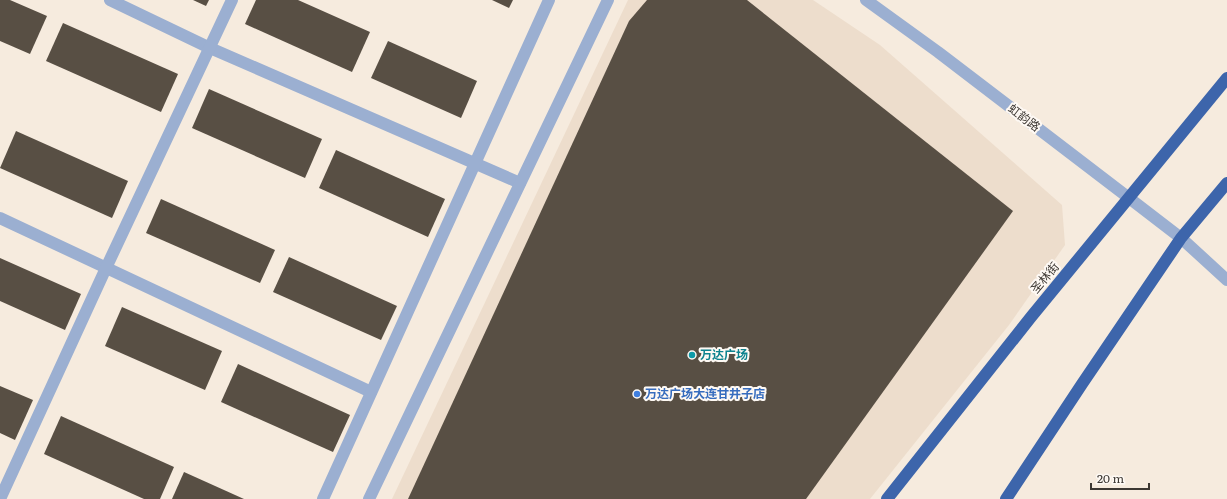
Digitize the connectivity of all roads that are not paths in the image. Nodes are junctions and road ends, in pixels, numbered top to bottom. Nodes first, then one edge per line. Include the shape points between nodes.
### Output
1 (110, 0) edge
2 (232, 0) edge
3 (549, 0) edge
4 (608, 0) edge
5 (866, 0) edge
6 (210, 48) junction
7 (1227, 78) edge
8 (475, 163) junction
9 (520, 183) junction
10 (1227, 183) edge
11 (1129, 198) junction
12 (0, 218) edge
13 (1181, 238) junction
14 (106, 268) junction
15 (1227, 280) edge
16 (372, 392) junction
17 (0, 499) edge
18 (323, 499) edge
19 (368, 499) edge
20 (887, 499) edge
21 (1006, 499) edge

1 - 6 street
2 - 6 street
3 - 8 street
4 - 9 street
5 - 11 street, 虹韵路
6 - 8 street
6 - 14 street
7 - 11 highway, 圣林街
8 - 9 street
8 - 16 street
9 - 19 street
10 - 13 highway
11 - 13 street, 虹韵路
11 - 20 highway, 圣林街
12 - 14 street
13 - 15 street, 虹韵路
13 - 21 highway
14 - 16 street
14 - 17 street
16 - 18 street

